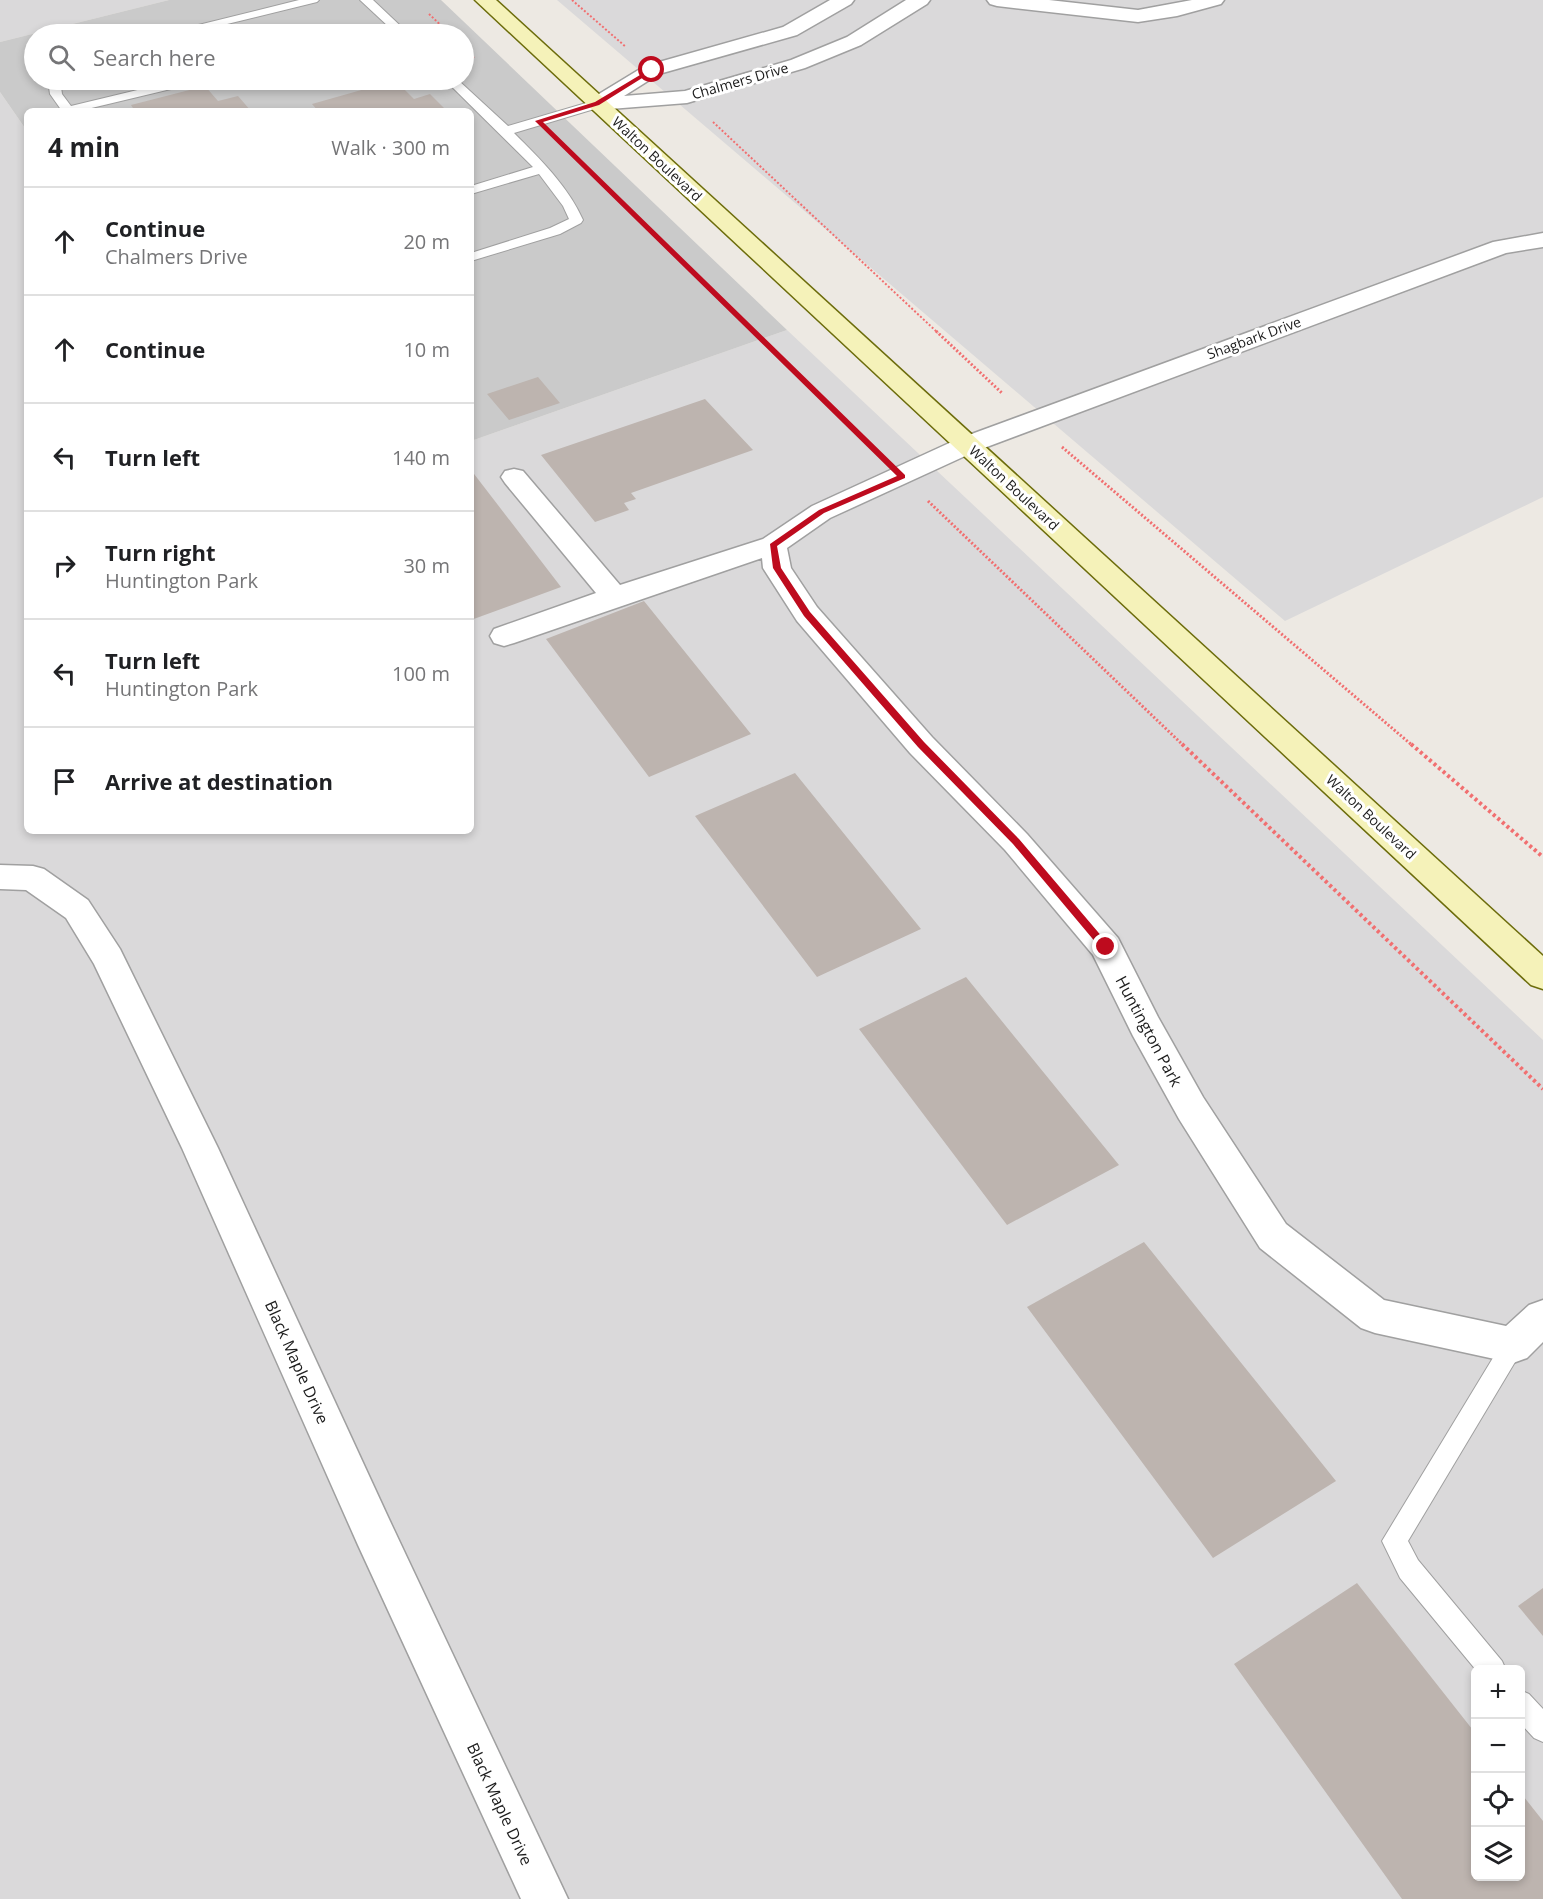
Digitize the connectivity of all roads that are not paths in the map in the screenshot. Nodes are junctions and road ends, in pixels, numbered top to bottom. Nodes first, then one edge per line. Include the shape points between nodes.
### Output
1 (313, 0) edge
2 (366, 0) edge
3 (485, 0) edge
4 (844, 0) edge
5 (920, 0) edge
6 (998, 0) edge
7 (1214, 0) edge
8 (215, 24) edge
9 (392, 24) edge
10 (56, 90) edge
11 (152, 90) edge
12 (462, 90) edge
13 (597, 104) junction
14 (66, 108) edge
15 (80, 108) edge
16 (506, 131) junction
17 (541, 169) junction
18 (474, 189) edge
19 (1543, 240) edge
20 (474, 256) edge
21 (967, 445) junction
22 (514, 477) dead end
23 (773, 545) junction
24 (614, 597) junction
25 (504, 636) dead end
26 (0, 877) edge
27 (1543, 976) edge
28 (1543, 1317) edge
29 (1513, 1345) junction
30 (1489, 1665) edge
31 (1525, 1708) edge
32 (1543, 1730) edge
33 (545, 1899) edge

1 - 8 lane
2 - 9 lane
3 - 13 main road, Walton Boulevard
4 - 13 street, Chalmers Drive via 790,31 652,70
5 - 13 street, Chalmers Drive via 854,41 798,64 687,97
6 - 7 street via 1137,16
10 - 14 lane
11 - 15 lane
12 - 16 lane
13 - 16 lane
13 - 21 main road, Walton Boulevard
16 - 17 lane
17 - 18 lane
17 - 20 lane via 574,210 576,220 555,231
19 - 21 street, Shagbark Drive via 1501,247
21 - 23 street via 821,512
21 - 27 main road, Walton Boulevard
22 - 24 street
23 - 24 street
23 - 29 street, Huntington Park via 777,568 807,614 921,745 1016,842 1106,947 1191,1108 1273,1236 1375,1316
24 - 25 street
26 - 33 street, Black Maple Drive via 33,878 77,909 108,958
28 - 29 street
29 - 30 lane via 1394,1541 1409,1569
31 - 32 lane

